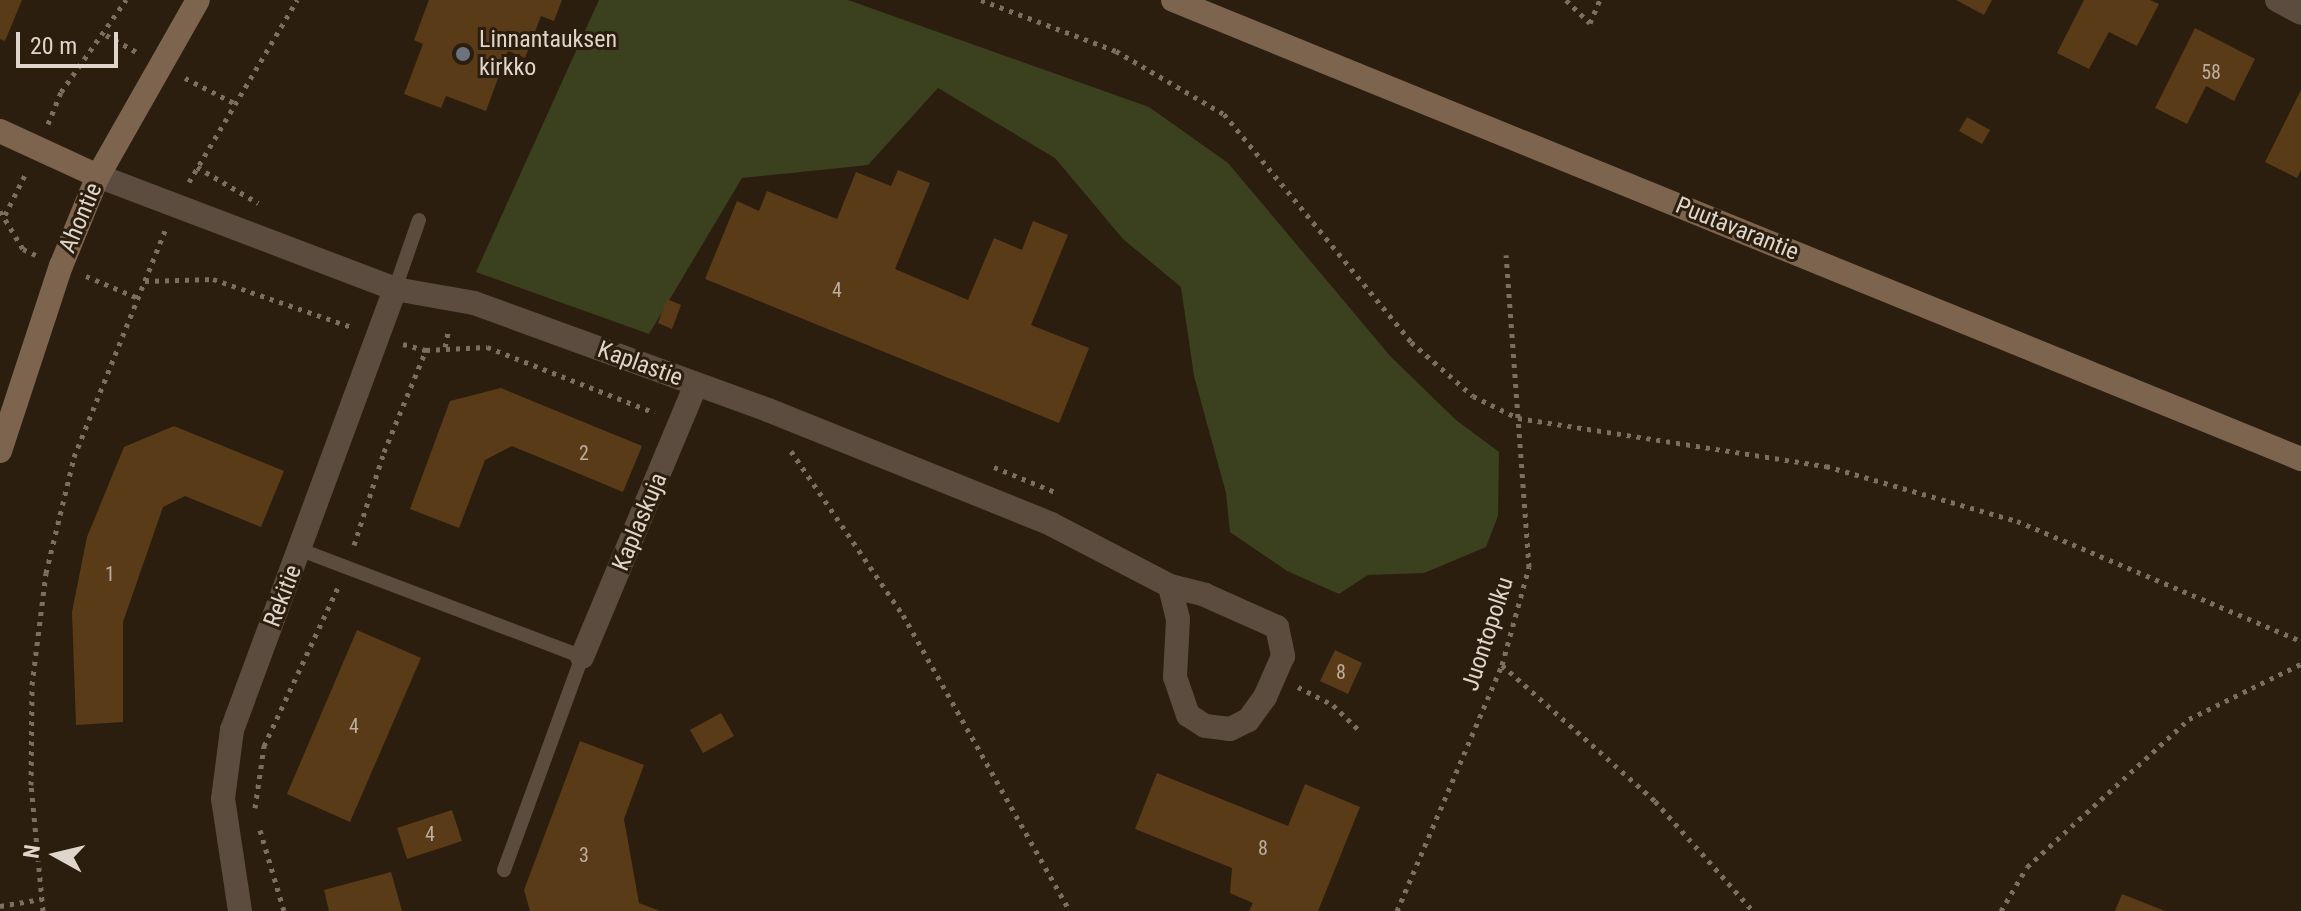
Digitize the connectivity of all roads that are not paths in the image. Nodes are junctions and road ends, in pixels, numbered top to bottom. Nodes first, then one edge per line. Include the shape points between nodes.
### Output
1 (198, 0) edge
2 (1173, 0) edge
3 (2277, 0) edge
4 (2301, 13) edge
5 (0, 131) edge
6 (98, 176) junction
7 (419, 220) dead end
8 (395, 289) junction
9 (696, 385) junction
10 (0, 451) edge
11 (2301, 459) edge
12 (301, 550) junction
13 (1170, 586) junction
14 (582, 657) junction
15 (504, 870) dead end
16 (240, 911) edge

1 - 6 main road, Ahontie
2 - 11 main road, Puutavarantie
3 - 4 street
5 - 6 main road
6 - 8 street, Kaplastie
6 - 10 main road, Ahontie via 61,266
7 - 8 lane
8 - 9 street, Kaplastie via 474,303
8 - 12 street, Rekitie
9 - 13 street, Kaplastie via 1051,524
9 - 14 street, Kaplaskuja
12 - 14 lane
12 - 16 street, Rekitie via 232,730 223,799
13 - 13 street, Kaplastie via 1205,595 1277,627 1283,656 1248,720 1230,729 1205,726 1188,715 1175,677 1178,619
14 - 15 lane

